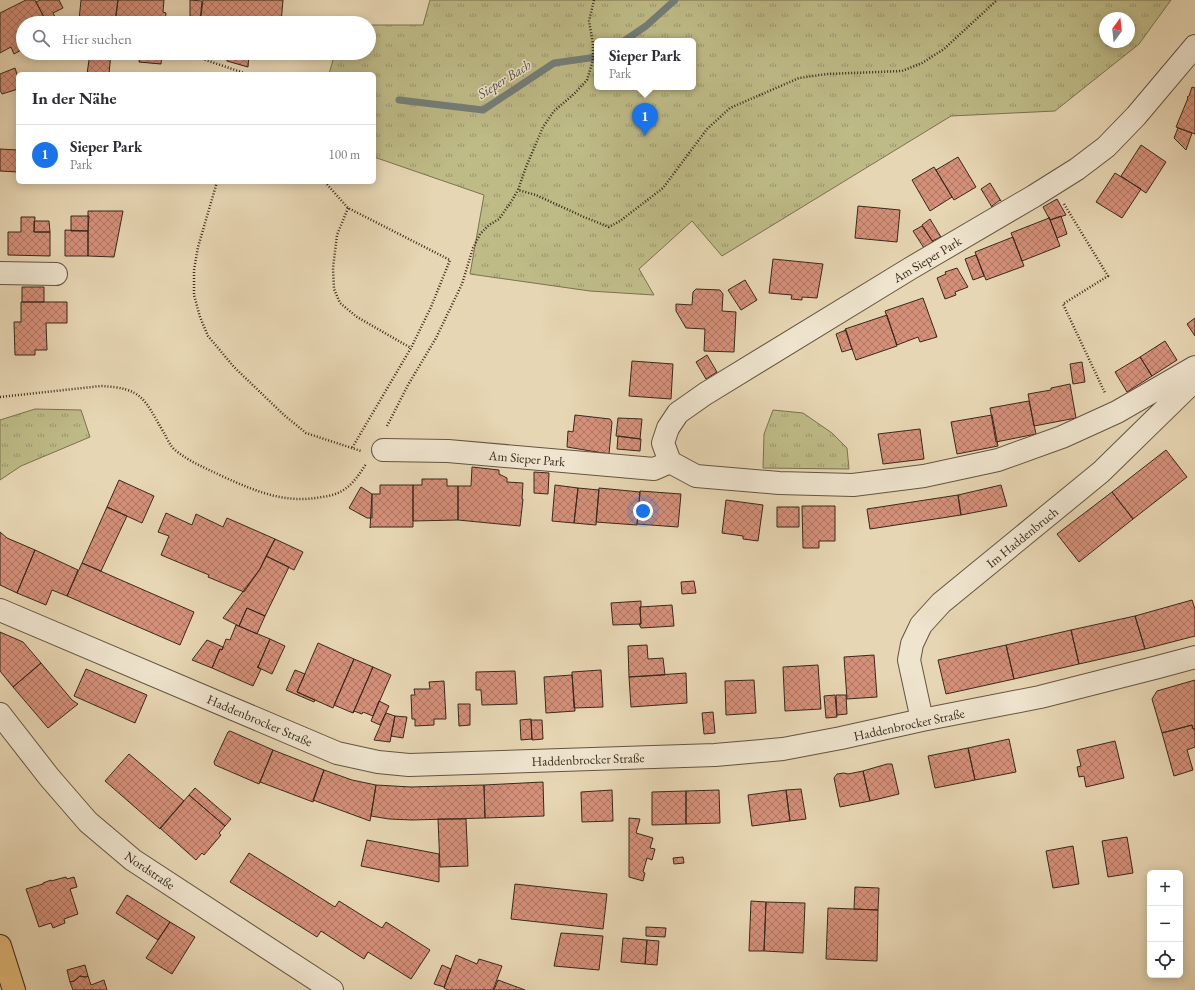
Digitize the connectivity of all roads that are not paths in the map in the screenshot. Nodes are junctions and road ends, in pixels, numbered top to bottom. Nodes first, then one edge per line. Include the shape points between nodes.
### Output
1 (1195, 46) edge
2 (0, 274) edge
3 (56, 274) dead end
4 (1195, 367) edge
5 (1195, 380) edge
6 (379, 450) road end
7 (670, 462) junction
8 (0, 610) edge
9 (1195, 657) edge
10 (0, 714) edge
11 (922, 720) junction
12 (0, 946) edge
13 (14, 990) edge
14 (332, 990) edge

1 - 7 street, Am Sieper Park via 1136,116 1106,147 1077,169 911,268 678,413 668,428 663,443
2 - 3 street
4 - 7 street via 1115,413 1062,437 998,460 924,476 853,485 779,484 696,476
5 - 11 street, Im Haddenbruch via 1101,472 941,603 921,625 912,644 909,660
6 - 7 street, Am Sieper Park via 448,451 654,469
8 - 11 street, Haddenbrocker Straße via 337,753 378,762 409,765 715,755 783,749
9 - 11 street, Haddenbrocker Straße via 1040,697
10 - 14 street, Nordstraße via 88,822 133,860
12 - 13 main road

